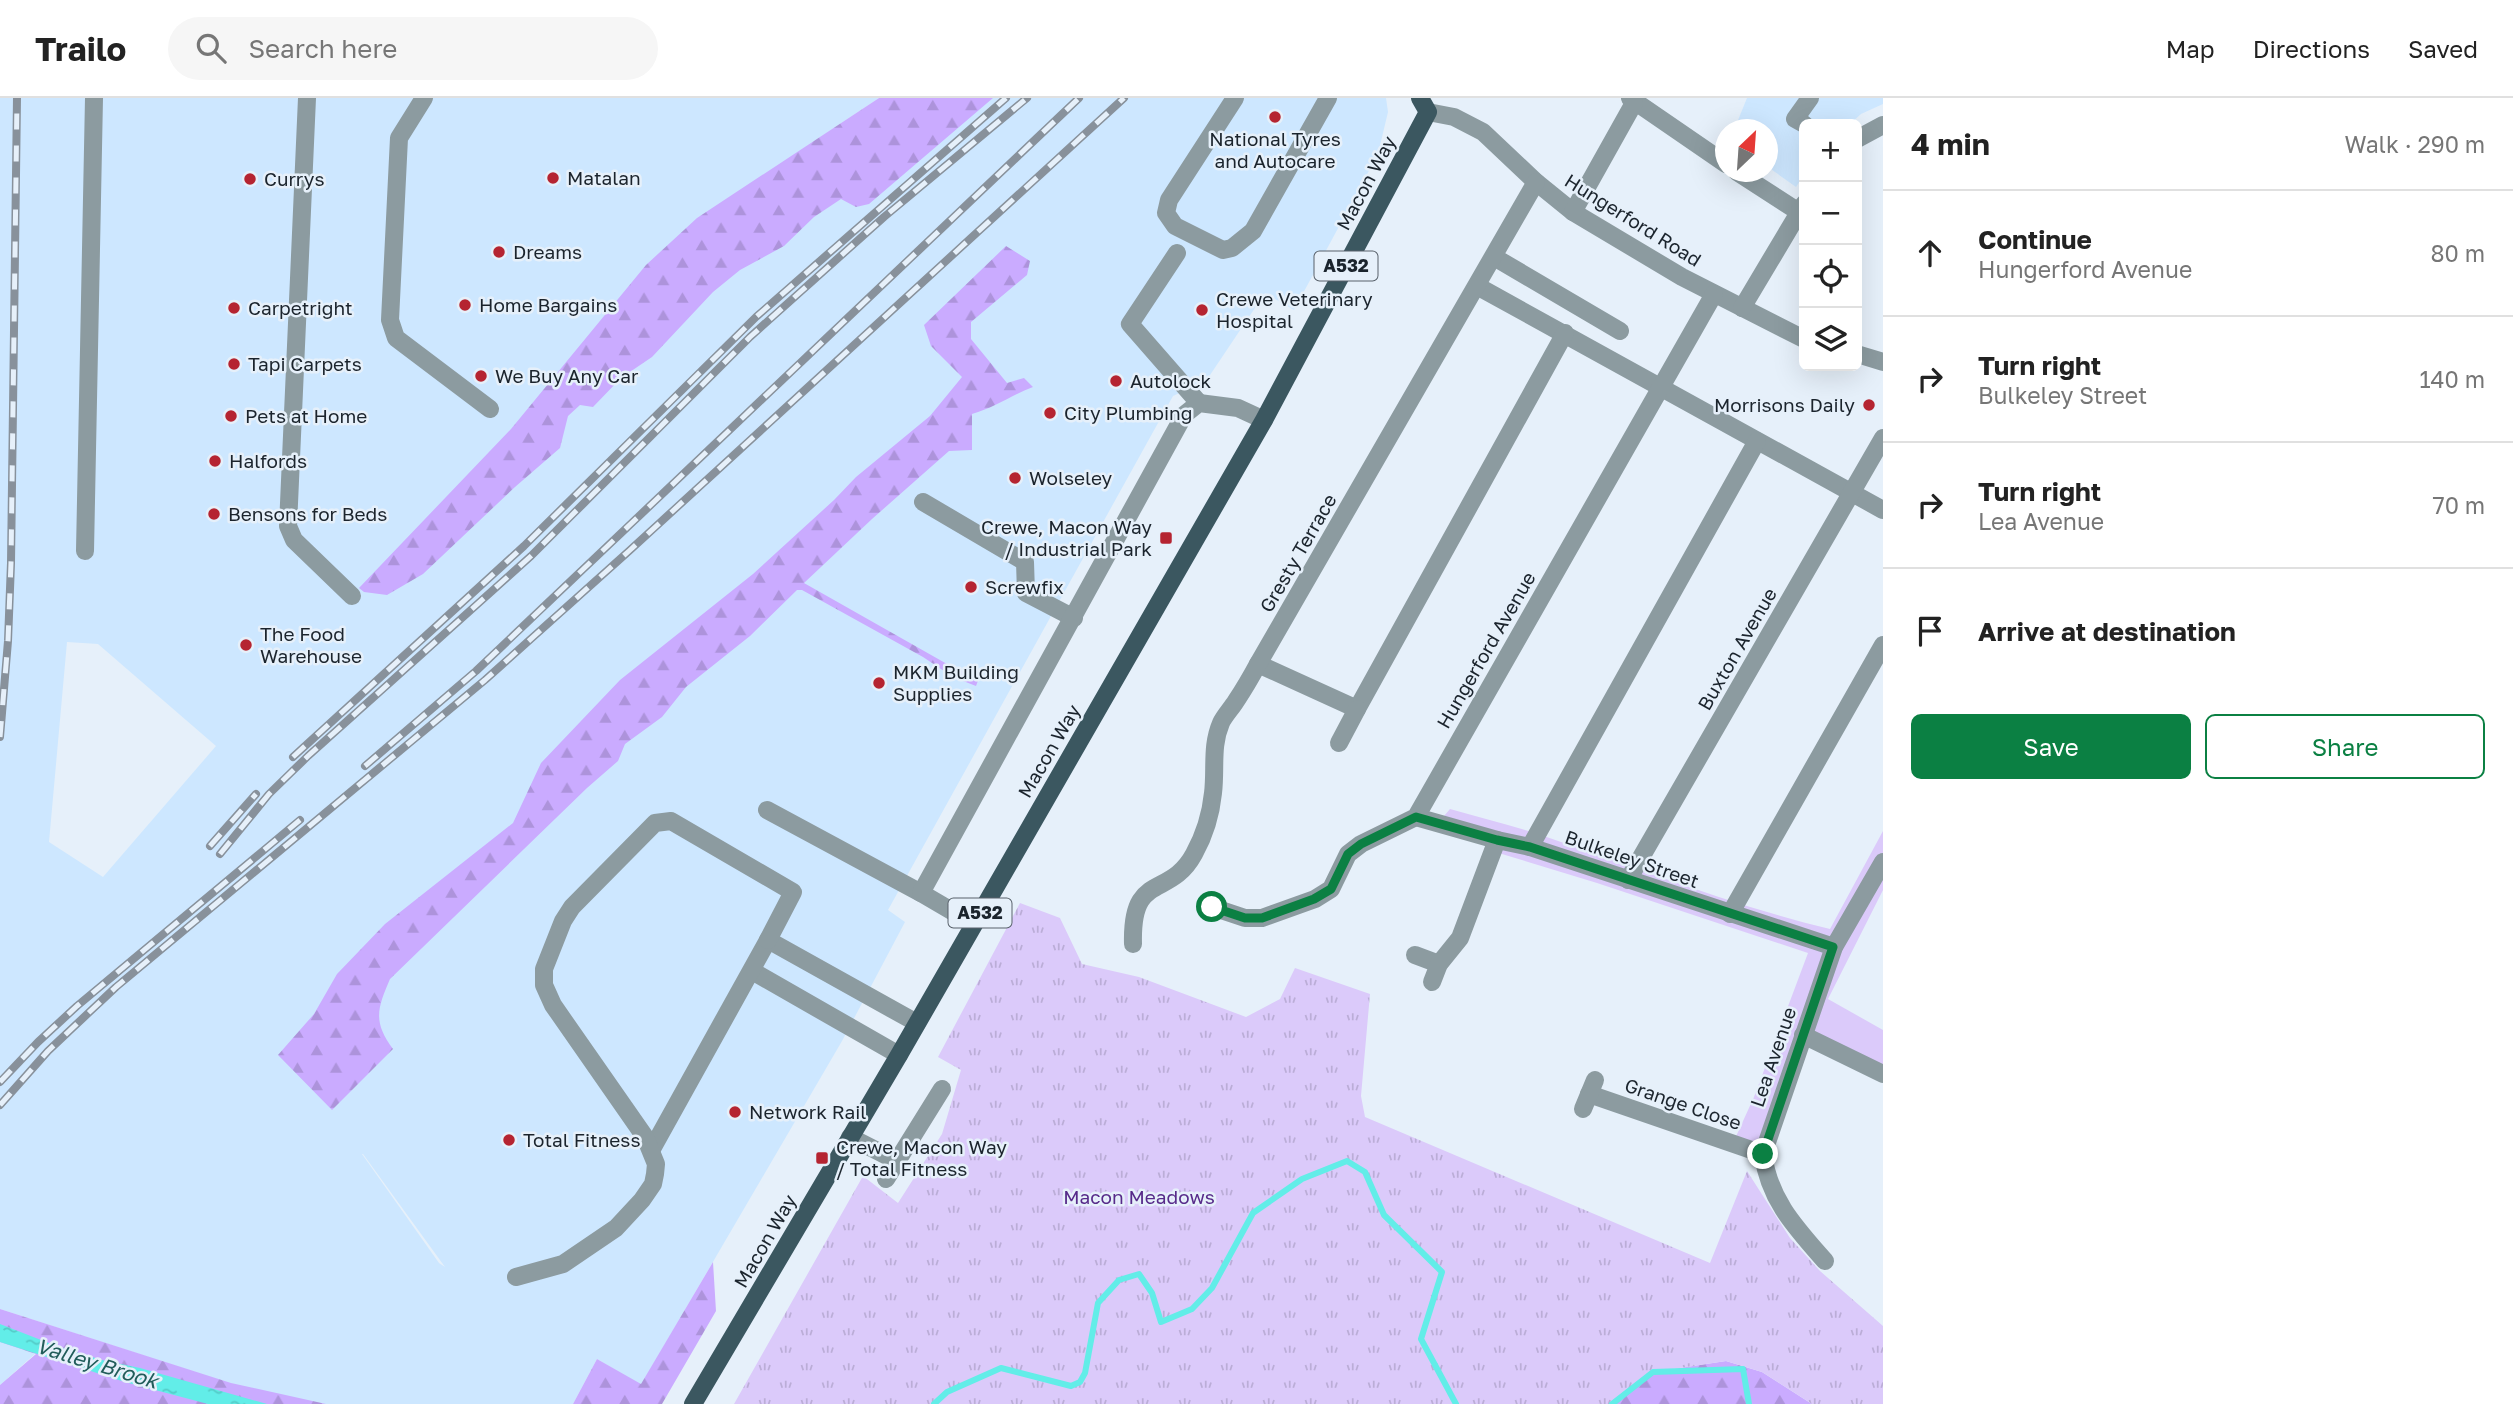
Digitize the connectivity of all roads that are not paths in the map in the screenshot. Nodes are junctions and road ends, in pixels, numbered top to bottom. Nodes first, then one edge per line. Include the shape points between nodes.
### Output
1 (94, 98) edge
2 (307, 98) edge
3 (424, 98) edge
4 (1235, 98) edge
5 (1328, 98) edge
6 (1810, 98) edge
7 (1632, 100) edge
8 (1424, 105) edge
9 (1799, 121) edge
10 (1883, 125) edge
11 (1862, 136) edge
12 (1715, 157) edge
13 (1755, 182) edge
14 (1536, 183) junction
15 (1799, 207) edge
16 (1799, 211) edge
17 (1573, 212) junction
18 (1177, 253) dead end
19 (1494, 257) junction
20 (1477, 286) junction
21 (1714, 294) junction
22 (1742, 308) junction
23 (1620, 331) dead end
24 (1565, 334) junction
25 (1799, 336) edge
26 (1862, 356) edge
27 (1883, 362) edge
28 (1660, 387) junction
29 (1199, 403) junction
30 (490, 409) dead end
31 (1264, 420) junction
32 (1883, 438) edge
33 (1757, 441) junction
34 (1852, 493) junction
35 (923, 502) dead end
36 (1883, 510) edge
37 (85, 551) dead end
38 (352, 596) dead end
39 (1074, 618) junction
40 (1883, 645) edge
41 (1258, 664) junction
42 (1357, 709) junction
43 (1339, 743) dead end
44 (767, 810) dead end
45 (1416, 817) junction
46 (1497, 840) junction
47 (1530, 847) junction
48 (1883, 862) edge
49 (1628, 880) junction
50 (921, 893) junction
51 (1212, 907) dead end
52 (1730, 914) junction
53 (974, 924) junction
54 (768, 940) junction
55 (1133, 944) dead end
56 (1833, 947) junction
57 (1415, 955) dead end
58 (1439, 964) junction
59 (752, 971) junction
60 (1432, 982) dead end
61 (917, 1023) junction
62 (1803, 1035) junction
63 (898, 1055) junction
64 (1883, 1074) edge
65 (942, 1089) dead end
66 (1589, 1094) dead end
67 (850, 1137) junction
68 (652, 1149) junction
69 (1763, 1154) junction
70 (897, 1161) junction
71 (886, 1179) dead end
72 (1825, 1261) dead end
73 (516, 1277) dead end
74 (693, 1404) edge

1 - 37 street
2 - 38 street via 288,526 294,540
3 - 30 street via 399,138 390,320 396,338
4 - 5 street via 1169,200 1166,214 1175,226 1223,250 1253,231
6 - 9 street via 1795,119
7 - 12 street
7 - 17 street
8 - 14 street, Hungerford Road via 1483,132
8 - 31 main road, Macon Way / A532
10 - 11 street
13 - 15 street
14 - 17 street, Hungerford Road
14 - 19 street, Gresty Terrace
16 - 22 street
17 - 21 street, Hungerford Road
18 - 29 street via 1130,324
19 - 20 street, Gresty Terrace
19 - 23 street
20 - 24 street
20 - 41 street, Gresty Terrace
21 - 22 street, Hungerford Road
21 - 28 street, Hungerford Avenue
22 - 25 street, Hungerford Road
24 - 28 street
24 - 42 street
26 - 27 street
28 - 33 street
28 - 45 street, Hungerford Avenue
29 - 31 street via 1238,408
29 - 39 street via 1184,415
31 - 53 main road, Macon Way / A532
32 - 34 street, Buxton Avenue
33 - 34 street
33 - 47 street
34 - 36 street
34 - 49 street, Buxton Avenue
35 - 39 street via 1025,562 1026,593
39 - 50 street
40 - 52 street
41 - 42 street
41 - 55 street, Gresty Terrace via 1221,722 1214,749 1213,793 1194,854 1180,875 1154,886 1140,900 1132,919
42 - 43 street
44 - 50 street
45 - 46 street, Bulkeley Street
45 - 51 street via 1354,849 1331,889 1314,899 1262,918 1245,918
46 - 47 street, Bulkeley Street
46 - 58 street via 1460,938
47 - 49 street, Bulkeley Street
48 - 56 street, Lea Avenue
49 - 52 street, Bulkeley Street
50 - 53 street
52 - 56 street, Bulkeley Street
53 - 61 main road, Macon Way / A532
54 - 59 street
54 - 61 street
54 - 68 street via 793,892 671,821 655,822 564,921 544,969 544,985
56 - 62 street, Lea Avenue
57 - 58 street
58 - 60 street
59 - 63 street
59 - 68 street
61 - 63 main road, Macon Way / A532
62 - 64 street
62 - 69 street, Lea Avenue
63 - 67 main road, Macon Way / A532
65 - 70 street
66 - 69 street, Grange Close
67 - 70 street
67 - 74 main road, Macon Way / A532
68 - 73 street via 656,1164 653,1184 615,1228 562,1264
69 - 72 street via 1766,1177 1791,1223
70 - 71 street

